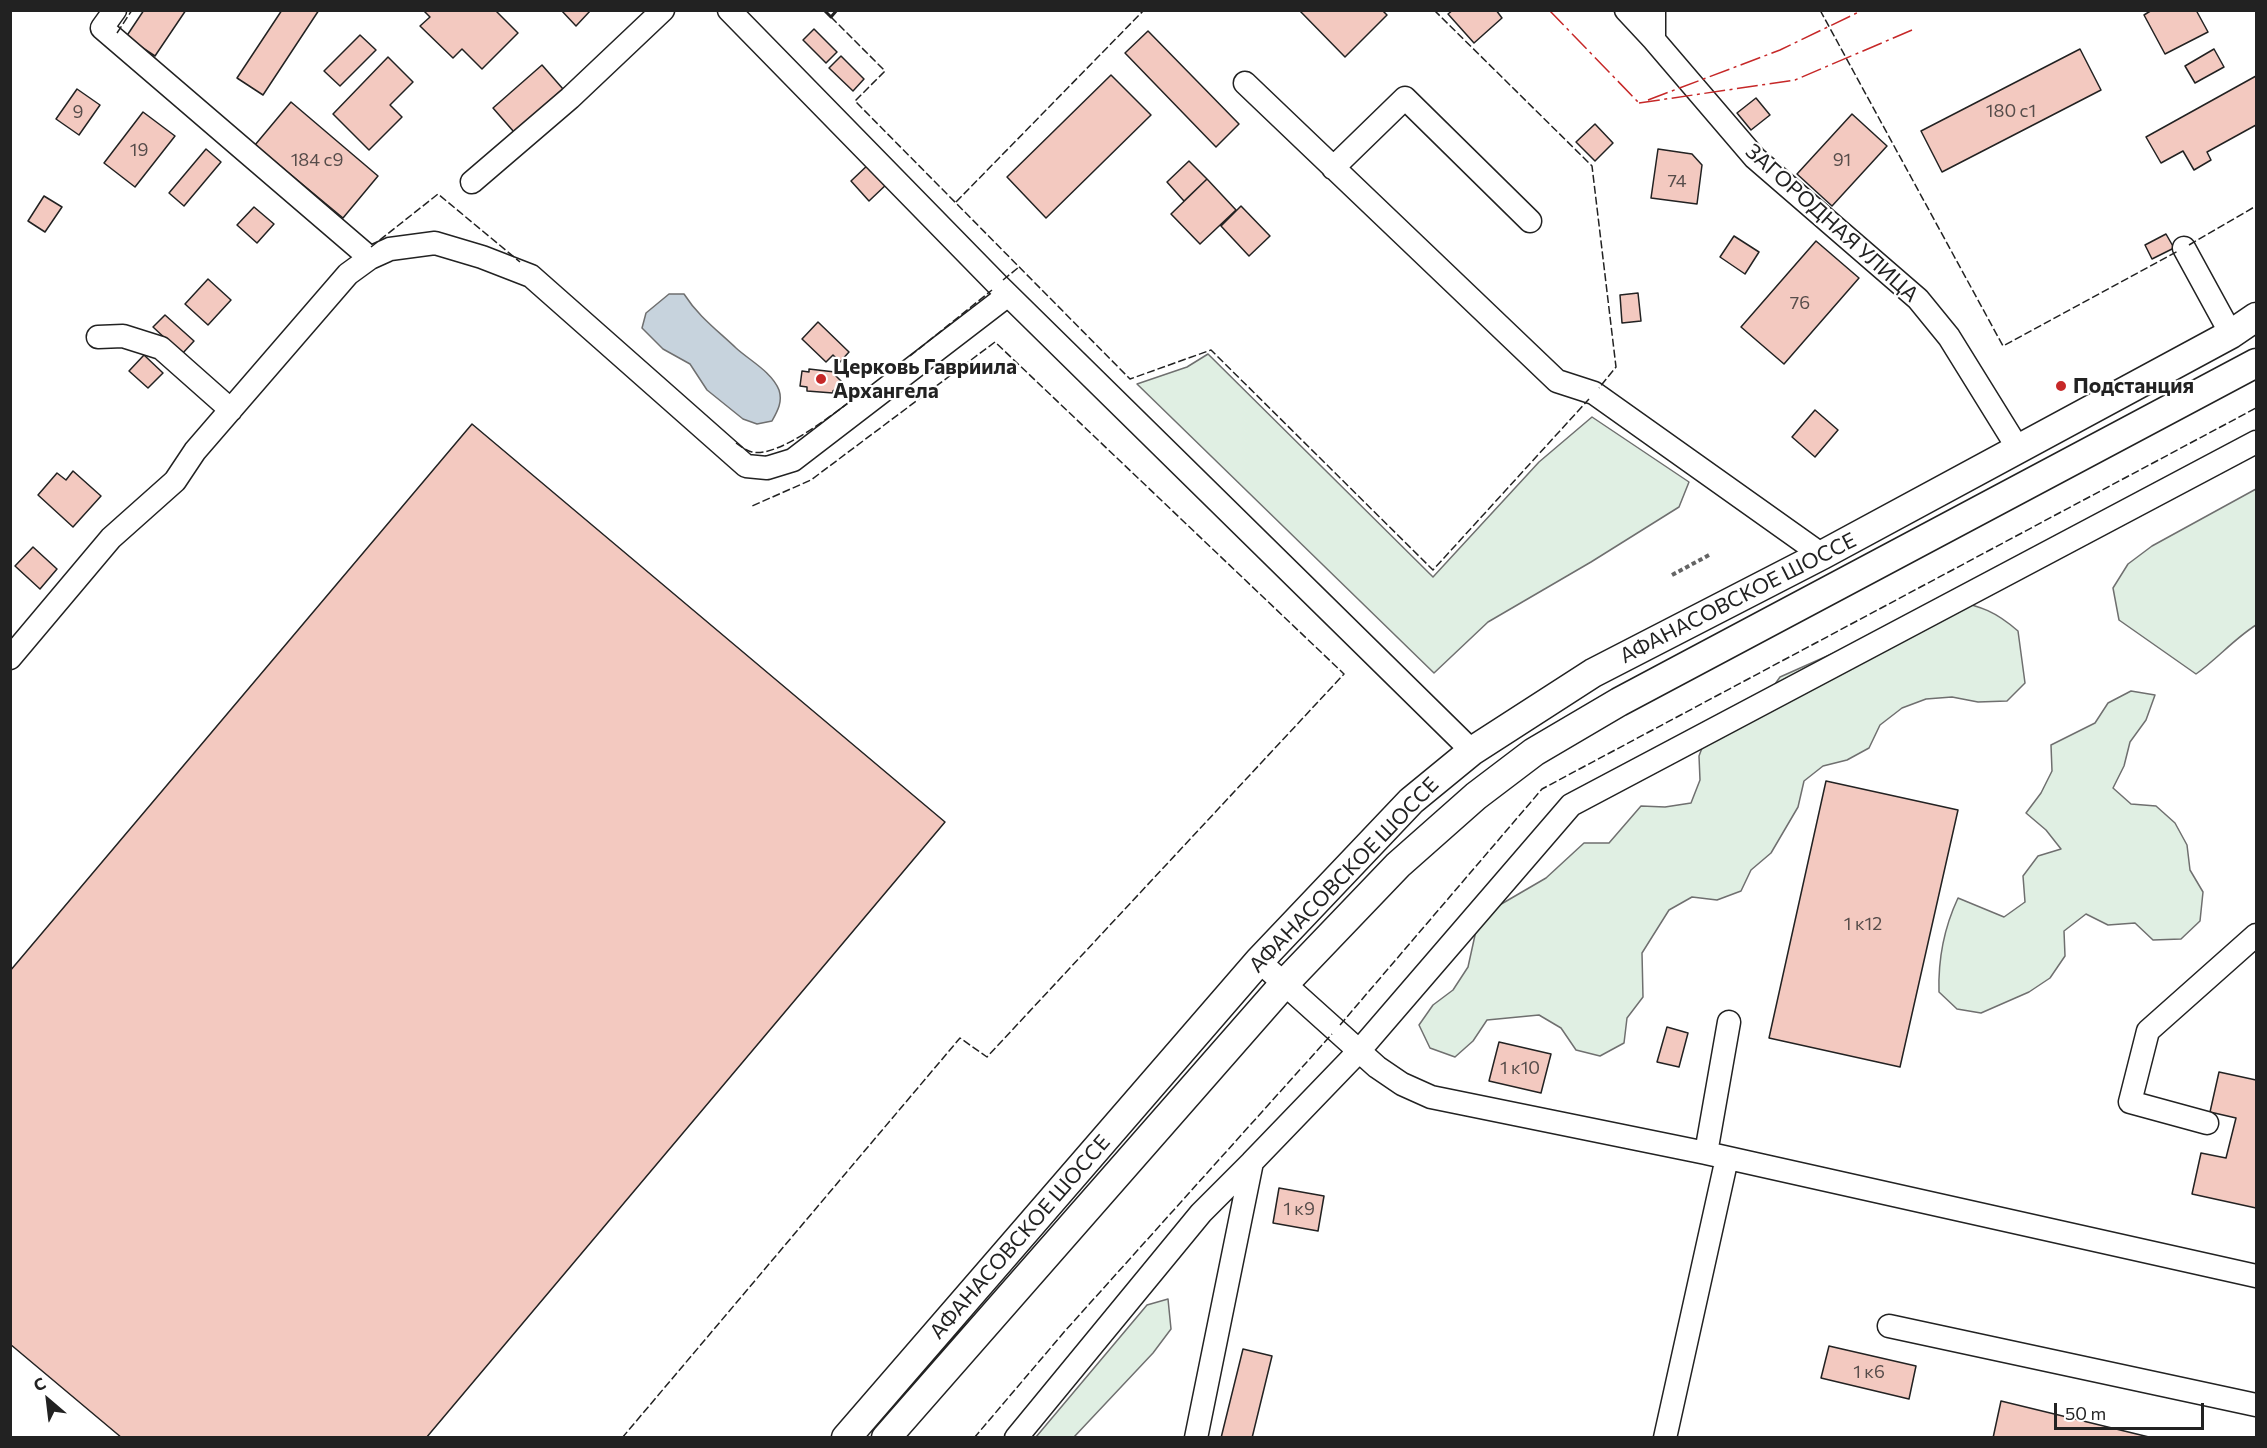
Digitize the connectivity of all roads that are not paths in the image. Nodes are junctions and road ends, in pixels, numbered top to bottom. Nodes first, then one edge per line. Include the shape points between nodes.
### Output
1 (115, 10) edge
2 (663, 10) edge
3 (729, 10) edge
4 (1626, 10) edge
5 (1654, 10) edge
6 (1654, 40) junction
7 (1245, 83) dead end
8 (1333, 168) junction
9 (472, 182) dead end
10 (1530, 221) dead end
11 (2184, 248) dead end
12 (370, 258) junction
13 (1008, 295) junction
14 (2256, 317) edge
15 (2231, 334) junction
16 (98, 337) dead end
17 (2256, 363) edge
18 (231, 410) junction
19 (2256, 442) edge
20 (2019, 450) junction
21 (1822, 555) junction
22 (10, 658) edge
23 (1472, 751) junction
24 (2256, 935) edge
25 (1258, 961) junction
26 (1284, 984) junction
27 (1729, 1022) dead end
28 (1359, 1051) junction
29 (2207, 1123) dead end
30 (1717, 1155) junction
31 (1252, 1162) junction
32 (2256, 1276) edge
33 (1888, 1326) dead end
34 (2256, 1405) edge
35 (846, 1437) edge
36 (886, 1437) edge
37 (1016, 1437) edge
38 (1196, 1437) edge
39 (1665, 1437) edge

1 - 12 street via 102,28
2 - 9 street via 570,98
3 - 13 street
4 - 6 street, ЗАГОРОДНАЯ УЛИЦА
5 - 6 street
6 - 20 street, ЗАГОРОДНАЯ УЛИЦА via 1755,158 1918,299 1948,337
7 - 8 street
8 - 10 street via 1405,98
8 - 21 street via 1557,381 1594,393
11 - 15 street
12 - 13 street via 390,249 435,243 531,276 746,466 767,468 793,459
12 - 18 street via 348,274
13 - 23 street
14 - 15 main road, АФАНАСОВСКОЕ ШОССЕ
15 - 20 main road, АФАНАСОВСКОЕ ШОССЕ
16 - 18 street via 123,336 160,348
17 - 26 main road, АФАНАСОВСКОЕ ШОССЕ via 1619,702 1534,752 1476,796 1398,865
18 - 22 street via 175,481 111,538
19 - 28 street via 1570,805
20 - 21 main road, АФАНАСОВСКОЕ ШОССЕ
21 - 23 main road, АФАНАСОВСКОЕ ШОССЕ via 1593,673
23 - 25 main road, АФАНАСОВСКОЕ ШОССЕ via 1412,801
24 - 29 street via 2148,1031 2130,1102
25 - 26 street
25 - 35 main road, АФАНАСОВСКОЕ ШОССЕ
26 - 28 street
26 - 36 main road, АФАНАСОВСКОЕ ШОССЕ
27 - 30 street
28 - 30 street via 1402,1084 1431,1097
28 - 31 street
30 - 32 street
30 - 39 street
31 - 37 street via 1201,1213
31 - 38 street
33 - 34 street

